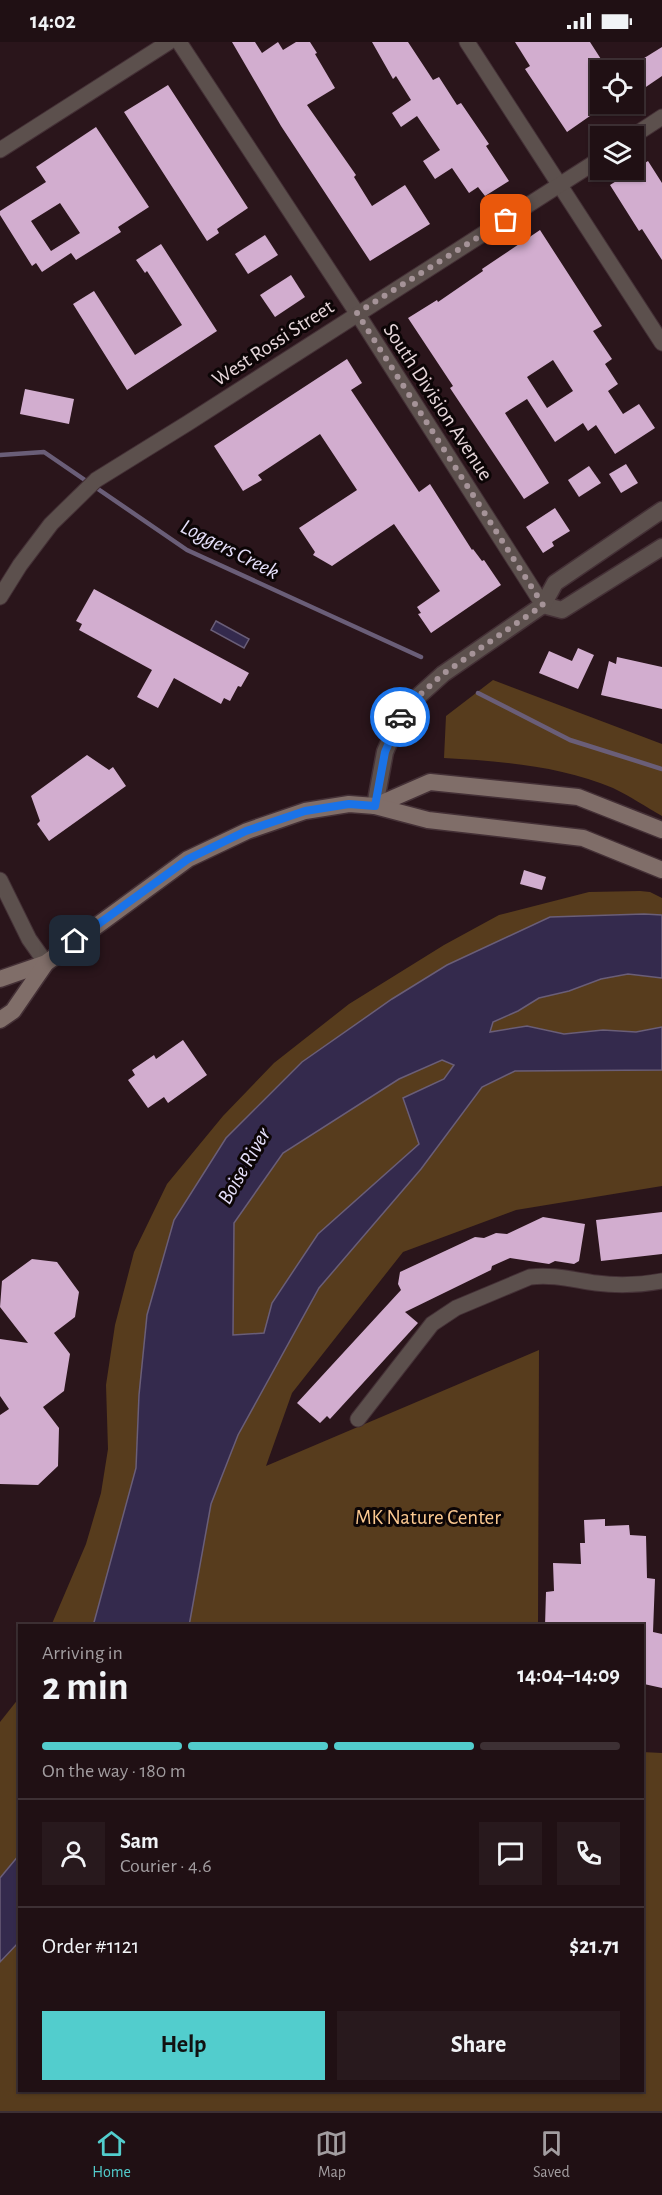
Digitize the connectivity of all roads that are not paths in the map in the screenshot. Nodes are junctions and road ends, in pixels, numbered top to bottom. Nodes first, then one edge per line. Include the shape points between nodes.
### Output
1 (169, 42) edge
2 (180, 42) edge
3 (466, 42) edge
4 (662, 117) edge
5 (644, 129) edge
6 (0, 150) edge
7 (590, 166) edge
8 (560, 186) junction
9 (357, 313) junction
10 (662, 343) edge
11 (662, 510) edge
12 (662, 547) edge
13 (0, 597) edge
14 (543, 605) junction
15 (375, 806) junction
16 (662, 830) edge
17 (662, 870) edge
18 (0, 880) edge
19 (46, 963) junction
20 (0, 979) edge
21 (0, 1020) edge
22 (662, 1281) edge
23 (358, 1419) dead end

1 - 6 street
2 - 9 street, South Division Avenue
3 - 8 street
4 - 5 street
7 - 8 street, West Rossi Street
8 - 9 street, West Rossi Street
8 - 10 street
9 - 13 street, West Rossi Street via 96,480 51,524
9 - 14 street, South Division Avenue
11 - 14 street via 555,584
12 - 14 street via 562,610
14 - 15 street via 443,674 403,710 385,752
15 - 16 main road via 435,782 578,797
15 - 17 main road via 428,820 583,838
15 - 19 main road via 349,804 305,811 246,831 188,859
18 - 19 street via 29,939
19 - 20 main road
19 - 21 main road via 13,1011
22 - 23 street via 598,1284 543,1275 456,1308 432,1324

